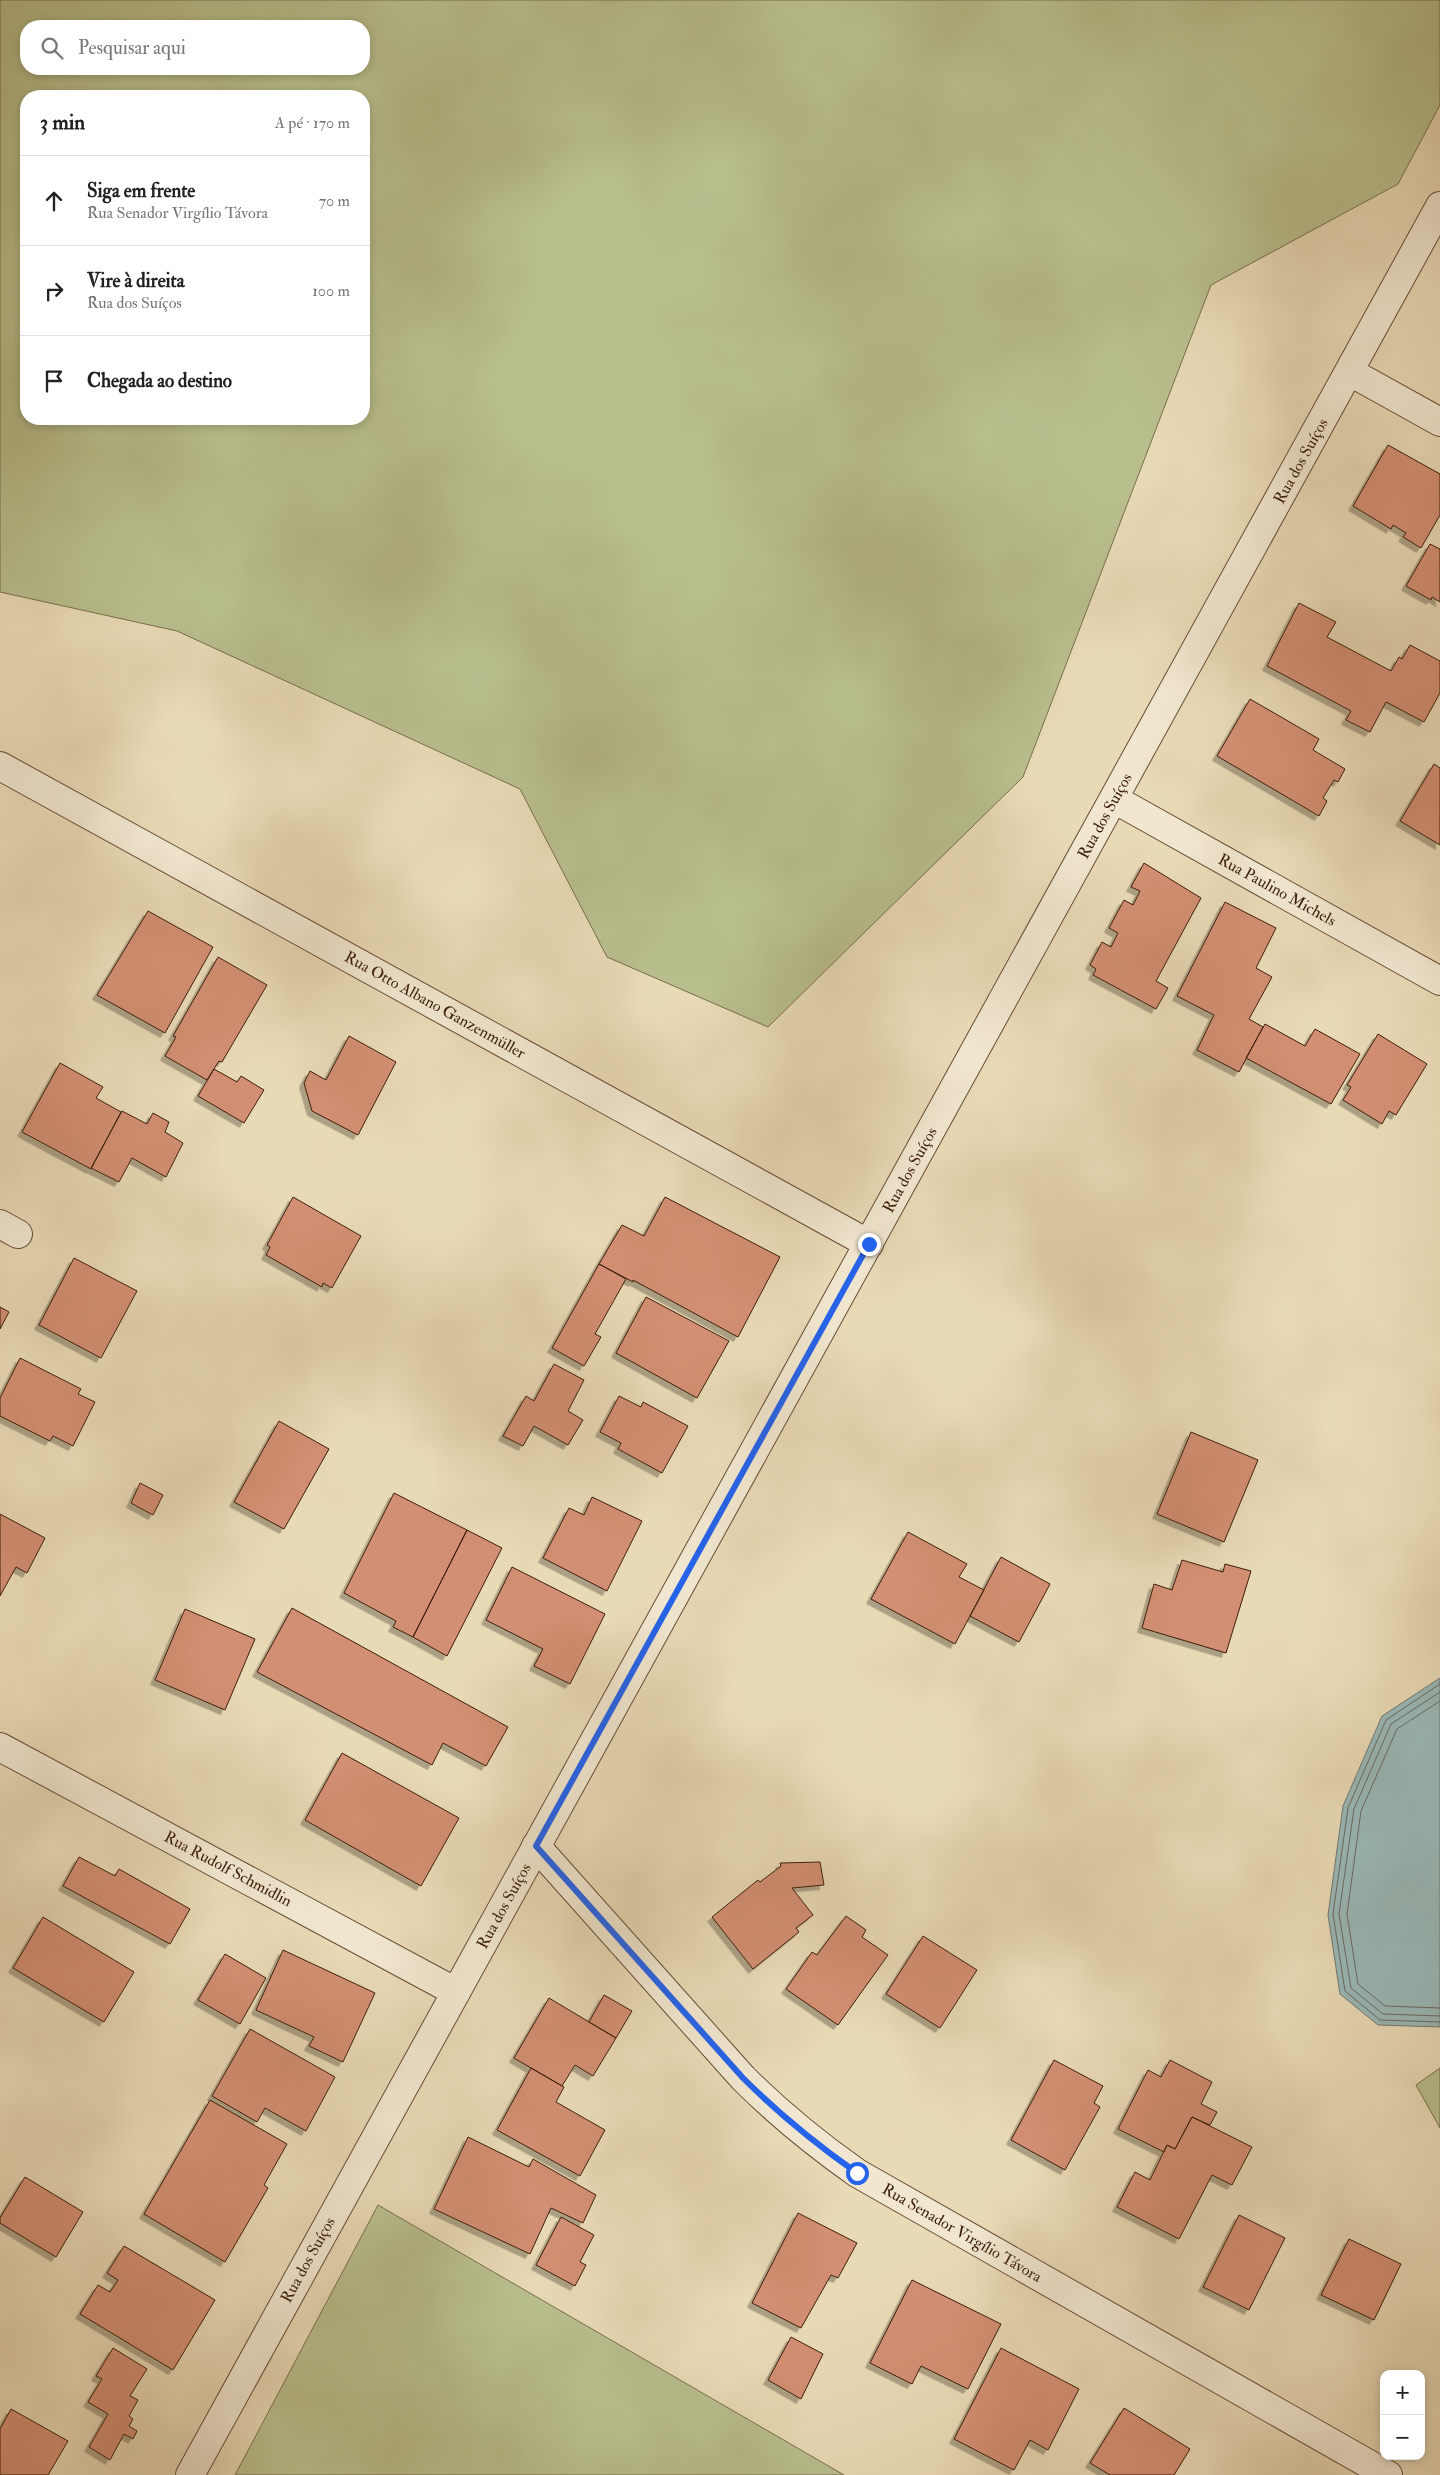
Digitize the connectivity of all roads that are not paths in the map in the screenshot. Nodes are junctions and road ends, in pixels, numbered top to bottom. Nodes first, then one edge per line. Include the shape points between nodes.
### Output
1 (1440, 206) edge
2 (1350, 372) junction
3 (1440, 422) edge
4 (0, 766) edge
5 (1114, 799) junction
6 (1440, 981) edge
7 (869, 1244) junction
8 (0, 1747) edge
9 (536, 1846) junction
10 (456, 1992) junction
11 (190, 2475) edge
12 (1388, 2475) edge

1 - 2 street, Rua dos Suíços
2 - 3 street
2 - 5 street, Rua dos Suíços
4 - 7 street, Rua Otto Albano Ganzenmüller
5 - 6 street, Rua Paulino Michels
5 - 7 street, Rua dos Suíços
7 - 9 street, Rua dos Suíços
8 - 10 street, Rua Rudolf Schmidlin
9 - 10 street, Rua dos Suíços
9 - 12 street, Rua Senador Virgílio Távora via 743,2078 818,2145 857,2173
10 - 11 street, Rua dos Suíços

